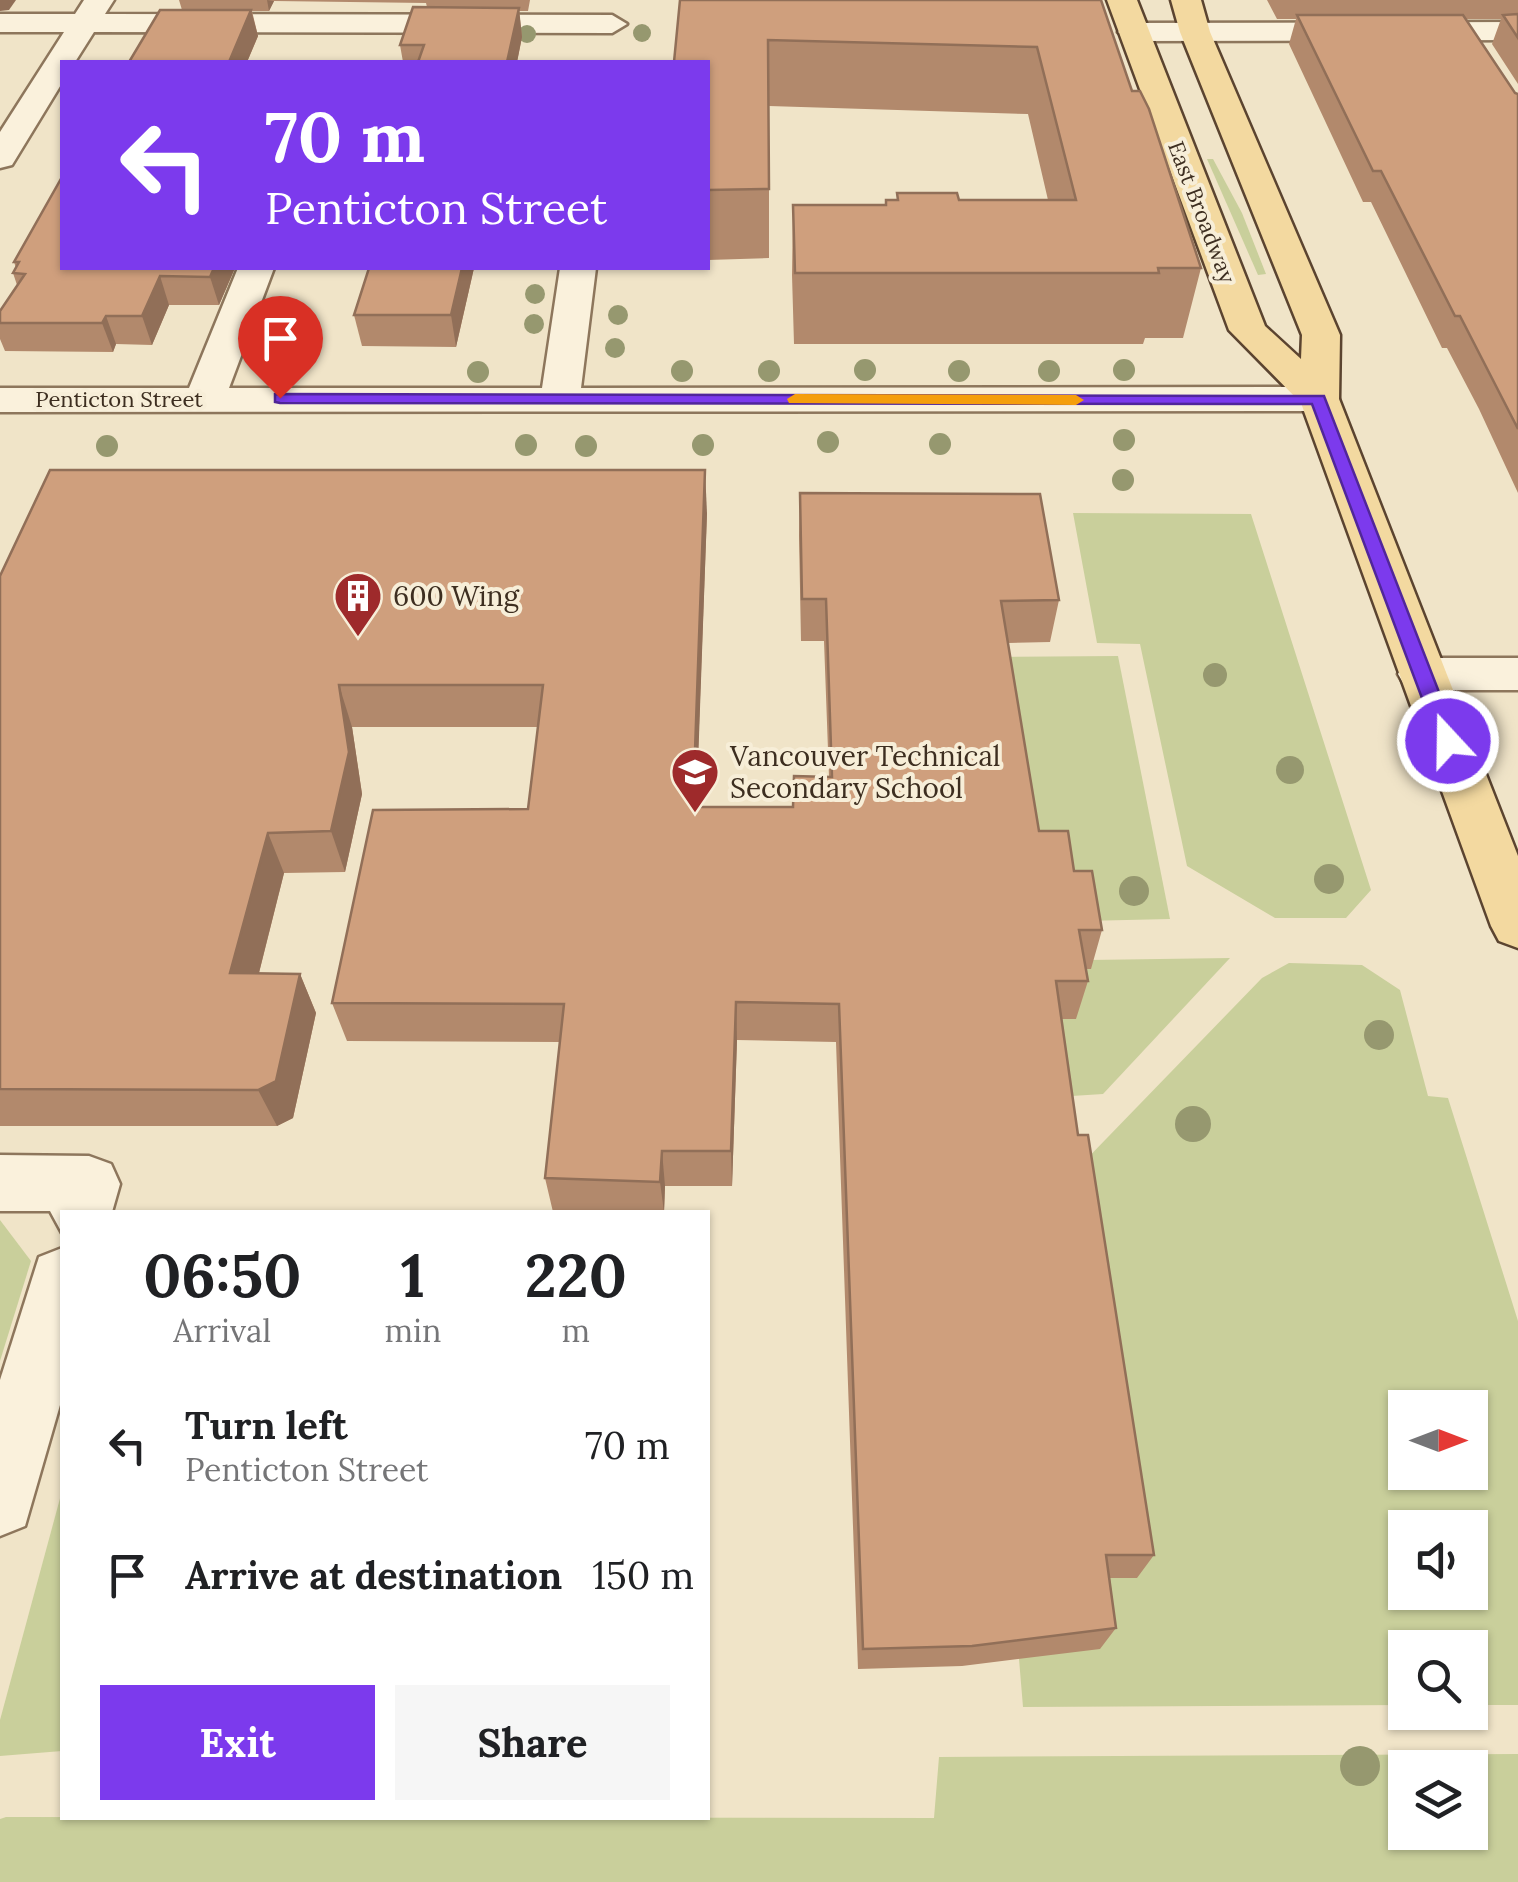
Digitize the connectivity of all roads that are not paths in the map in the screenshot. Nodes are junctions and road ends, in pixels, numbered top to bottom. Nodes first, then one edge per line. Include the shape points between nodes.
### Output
1 (93, 11) edge
2 (1128, 16) edge
3 (1191, 16) edge
4 (0, 23) edge
5 (349, 24) edge
6 (612, 25) edge
7 (1464, 32) junction
8 (1518, 32) edge
9 (62, 60) edge
10 (1483, 60) edge
11 (60, 63) edge
12 (0, 158) edge
13 (255, 270) edge
14 (578, 270) edge
15 (205, 398) junction
16 (560, 398) junction
17 (0, 400) edge
18 (1318, 400) junction
19 (1422, 674) junction
20 (1518, 674) edge
21 (1518, 926) edge
22 (0, 1182) edge
23 (82, 1210) edge
24 (60, 1285) edge
25 (0, 1501) edge

1 - 4 street
1 - 5 street
1 - 9 street
2 - 3 street
2 - 18 main road, East Broadway via 1248,330
3 - 7 street
3 - 18 main road, East Broadway via 1320,335
5 - 6 street
7 - 8 street
7 - 10 street
11 - 12 street
13 - 15 street
14 - 16 street
15 - 16 street, Penticton Street
15 - 17 street, Penticton Street
16 - 18 street, Penticton Street
18 - 19 main road, East Broadway
19 - 20 street
19 - 21 main road, East Broadway
22 - 23 street via 89,1184
24 - 25 street

